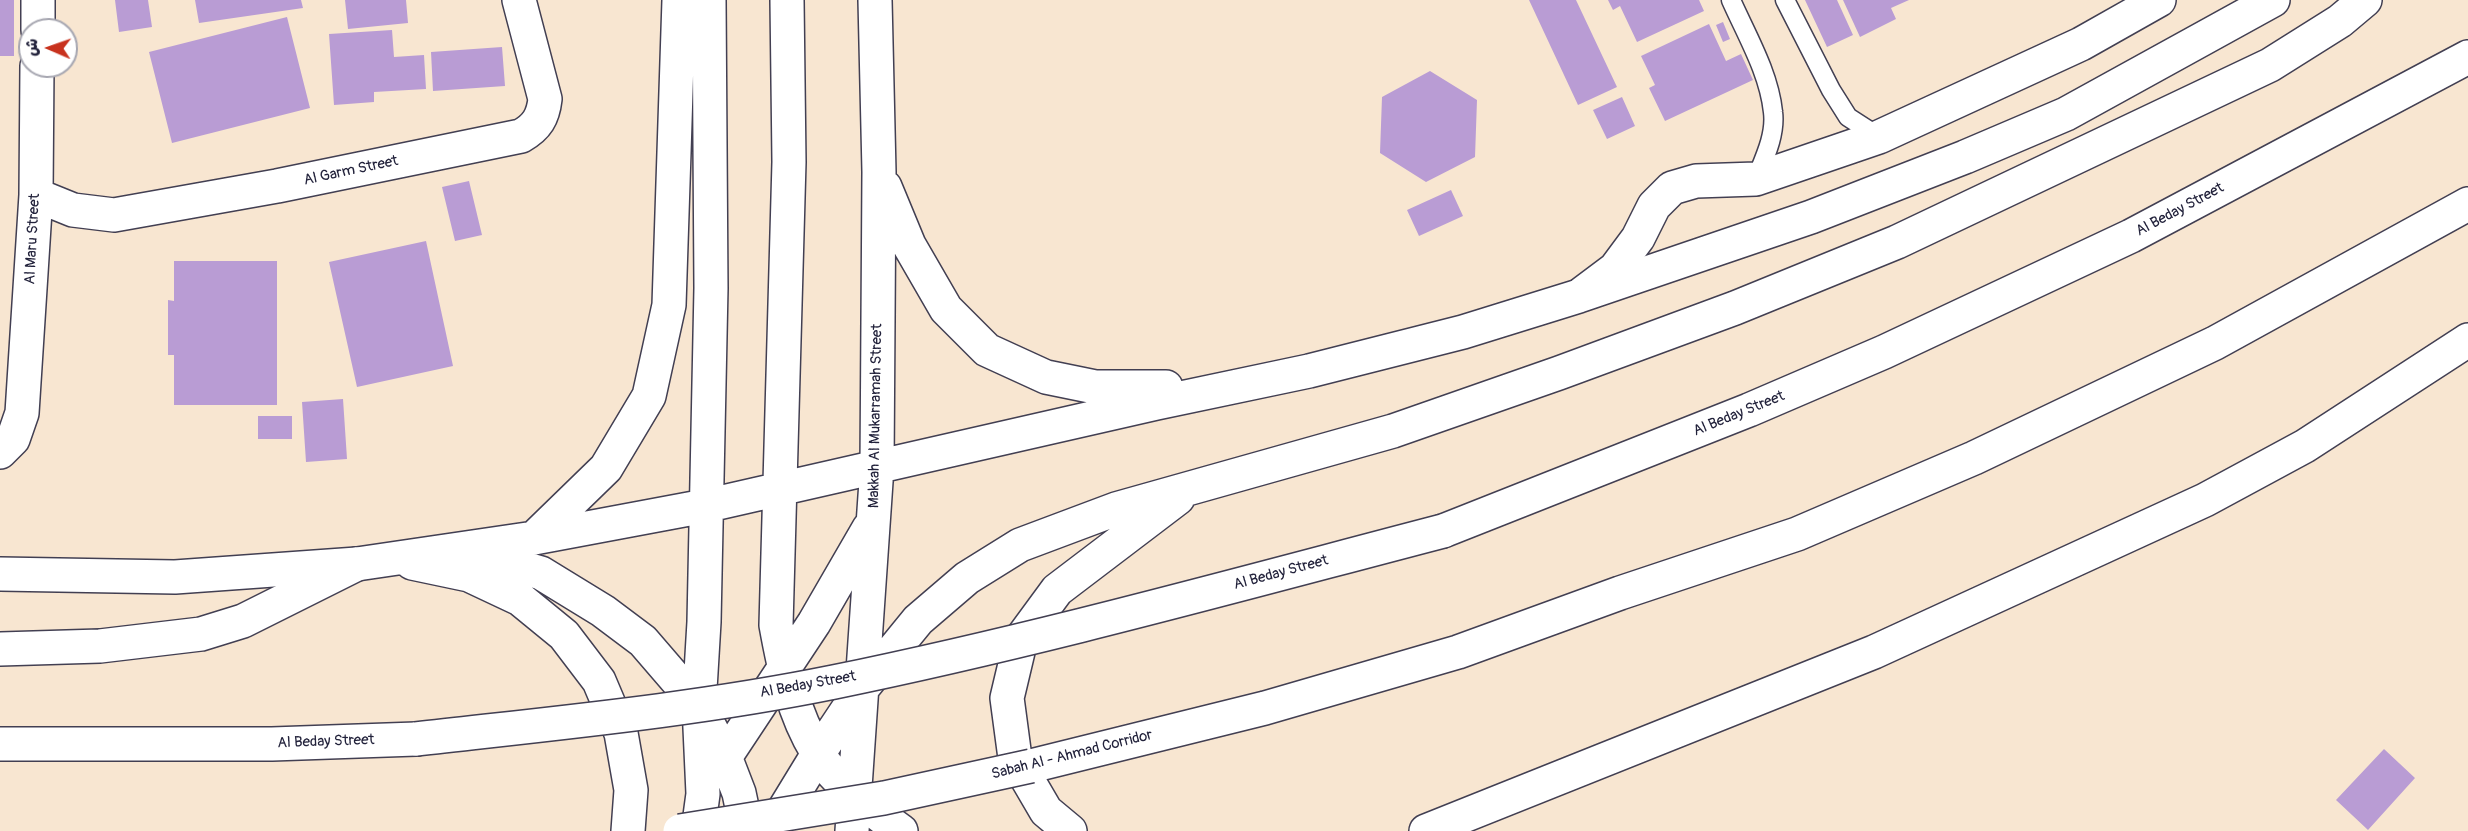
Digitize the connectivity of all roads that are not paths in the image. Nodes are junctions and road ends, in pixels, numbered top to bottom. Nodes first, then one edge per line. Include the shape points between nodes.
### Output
1 (38, 0) edge
2 (519, 0) edge
3 (679, 0) edge
4 (708, 0) edge
5 (787, 0) edge
6 (875, 0) edge
7 (1731, 0) edge
8 (1785, 0) edge
9 (2159, 0) edge
10 (2273, 0) edge
11 (2365, 0) edge
12 (38, 18) edge
13 (2468, 57) edge
14 (38, 78) edge
15 (1879, 137) junction
16 (879, 172) junction
17 (1756, 179) junction
18 (36, 195) junction
19 (2468, 204) edge
20 (1579, 296) junction
21 (2468, 340) edge
22 (2468, 355) edge
23 (2431, 364) junction
24 (1266, 380) junction
25 (0, 452) edge
26 (877, 467) junction
27 (1196, 485) junction
28 (780, 489) junction
29 (705, 506) junction
30 (874, 521) junction
31 (534, 538) junction
32 (455, 549) junction
33 (357, 564) junction
34 (0, 574) edge
35 (0, 650) edge
36 (784, 668) junction
37 (860, 691) junction
38 (699, 706) junction
39 (0, 744) edge
40 (724, 754) junction
41 (818, 754) junction
42 (703, 794) junction
43 (855, 796) junction
44 (628, 831) edge
45 (682, 831) edge
46 (698, 831) edge
47 (747, 831) edge
48 (771, 831) edge
49 (852, 831) edge
50 (901, 831) edge
51 (1071, 831) edge
52 (1426, 831) edge

1 - 12 main road
2 - 18 main road, Al Garm Street via 545,99 543,114 532,130 521,136 244,193 114,215 73,210
3 - 31 main road via 669,305 648,396 606,468
4 - 29 main road via 711,288
5 - 28 main road via 789,162
6 - 16 main road, Makkah Al Mukarramah Street
7 - 17 lane via 1763,69 1774,114 1768,149
8 - 15 lane via 1848,117
9 - 15 main road via 2081,44
10 - 20 main road via 2066,114 1965,158 1811,217
11 - 27 main road via 2340,21 2270,65 1897,242 1735,308 1393,431
13 - 39 main road, Al Beday Street, bridge via 2131,236 1884,352 1749,411 1443,531 1004,645 831,683 645,712 416,739 272,744
14 - 18 main road, Al Maru Street
15 - 17 main road
16 - 24 main road via 909,245 946,309 987,350 1046,377 1095,387
16 - 26 main road, Makkah Al Mukarramah Street
17 - 20 main road via 1696,181 1672,188 1654,206 1638,238 1614,269
18 - 25 main road, Al Maru Street via 22,412 13,439
19 - 45 main road, Sabah Al - Ahmad Corridor, bridge via 2216,343 1974,458 1797,534 1458,652 1265,708 884,798
20 - 24 main road via 1463,332
21 - 23 main road
22 - 23 main road
23 - 52 main road via 2305,446 2205,500 2092,553 1874,652
24 - 26 main road
26 - 28 main road
26 - 30 main road, Makkah Al Mukarramah Street
27 - 37 main road via 1116,509 1011,550 967,578 918,620
27 - 51 main road via 1057,590 1021,639 1007,698 1015,758 1046,811
28 - 29 main road
28 - 36 main road via 776,625
29 - 31 main road
29 - 38 main road
30 - 36 main road
30 - 37 main road, Makkah Al Mukarramah Street
31 - 32 main road
32 - 33 main road
32 - 38 main road via 542,573 603,611 643,641
33 - 34 main road via 175,577
33 - 35 main road via 243,621 201,634 100,646
33 - 44 main road via 414,563 469,575 520,599 564,635 599,681 621,733 631,790
36 - 40 main road
36 - 41 main road via 798,714
37 - 41 main road
37 - 43 main road, Makkah Al Mukarramah Street
38 - 40 main road
38 - 42 main road
40 - 42 main road
40 - 47 main road
41 - 43 main road
41 - 48 main road
42 - 45 main road
42 - 46 main road
43 - 49 main road, Makkah Al Mukarramah Street
43 - 50 main road

